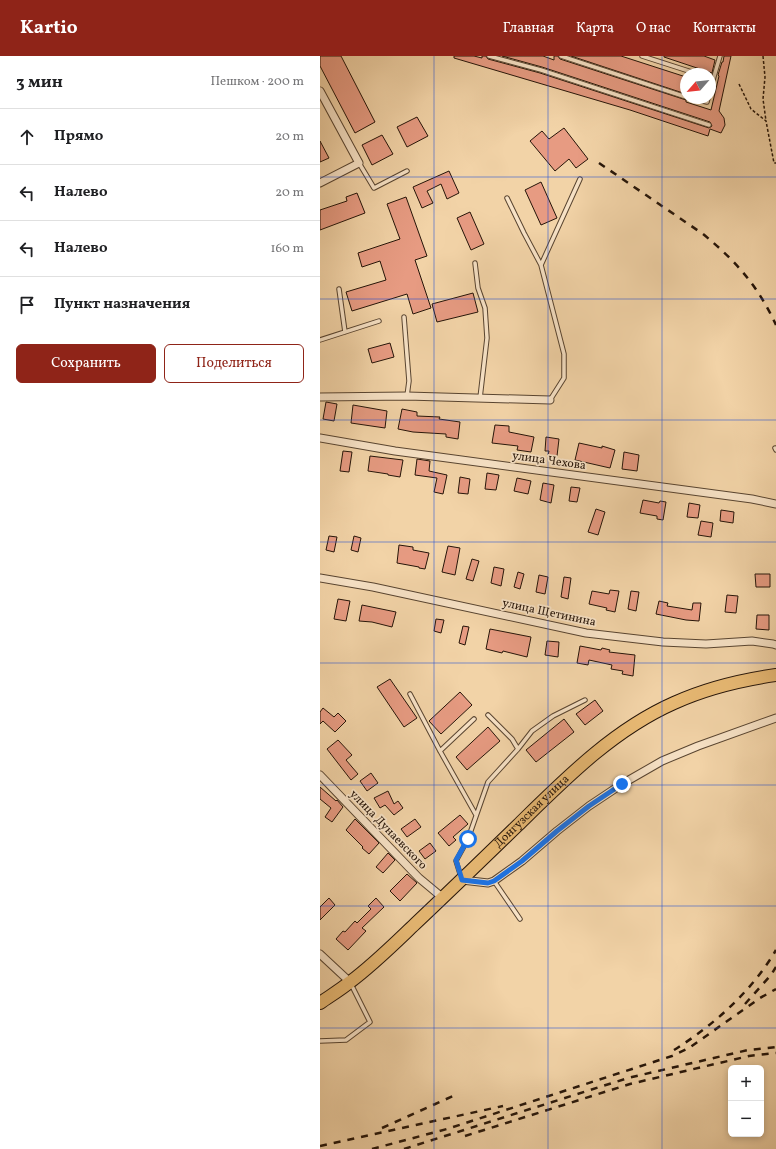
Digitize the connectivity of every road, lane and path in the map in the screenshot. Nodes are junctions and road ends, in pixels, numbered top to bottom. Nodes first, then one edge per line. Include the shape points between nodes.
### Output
1 (489, 56) edge
2 (561, 56) edge
3 (642, 56) edge
4 (720, 56) edge
5 (763, 56) edge
6 (680, 68) edge
7 (715, 68) edge
8 (739, 84) dead end
9 (320, 91) edge
10 (680, 95) edge
11 (766, 121) junction
12 (709, 125) dead end
13 (359, 163) junction
14 (776, 163) edge
15 (407, 171) dead end
16 (580, 179) dead end
17 (320, 183) edge
18 (507, 198) dead end
19 (475, 264) dead end
20 (542, 265) junction
21 (339, 289) dead end
22 (404, 316) dead end
23 (379, 320) dead end
24 (345, 332) junction
25 (320, 340) edge
26 (407, 396) junction
27 (320, 397) edge
28 (480, 398) junction
29 (550, 400) joint
30 (320, 438) edge
31 (776, 504) edge
32 (320, 578) edge
33 (776, 645) edge
34 (770, 676) edge
35 (410, 694) dead end
36 (585, 700) dead end
37 (488, 715) dead end
38 (776, 718) edge
39 (474, 719) dead end
40 (518, 749) junction
41 (440, 751) junction
42 (320, 775) edge
43 (476, 815) junction
44 (462, 880) junction
45 (494, 881) junction
46 (443, 898) junction
47 (520, 919) dead end
48 (320, 954) edge
49 (350, 982) junction
50 (320, 1003) edge
51 (320, 1041) edge

1 - 12 lane via 541,70
2 - 10 lane
3 - 6 lane
4 - 7 lane
5 - 11 path via 763,100
8 - 11 path via 751,109
9 - 13 street
11 - 14 path
13 - 15 lane via 374,188
13 - 17 street
16 - 20 lane
18 - 20 lane
19 - 28 lane via 478,288 485,308 486,338
20 - 29 lane via 564,354 564,378
21 - 24 lane
22 - 26 lane via 409,381
23 - 24 lane
24 - 25 lane
26 - 27 street
26 - 28 street
28 - 29 street
30 - 31 street, улица Чехова via 395,451
32 - 33 street, улица Щетинина via 586,633 663,642 706,644 752,641
34 - 44 highway, Донгузская улица via 734,682 704,691 674,703 617,736 548,796
35 - 41 lane
36 - 40 lane via 553,716 532,731
37 - 40 lane via 512,739
38 - 45 street via 698,746 622,784 589,806
39 - 41 lane
40 - 43 lane via 488,782
41 - 43 lane
42 - 46 street, улица Дунаевского via 419,878
43 - 44 lane via 468,839 456,860
44 - 45 street via 488,883
44 - 46 highway, Донгузская улица
45 - 47 lane
46 - 49 highway, Донгузская улица
48 - 49 street
49 - 50 highway, Донгузская улица
49 - 51 lane via 370,1022 346,1040

